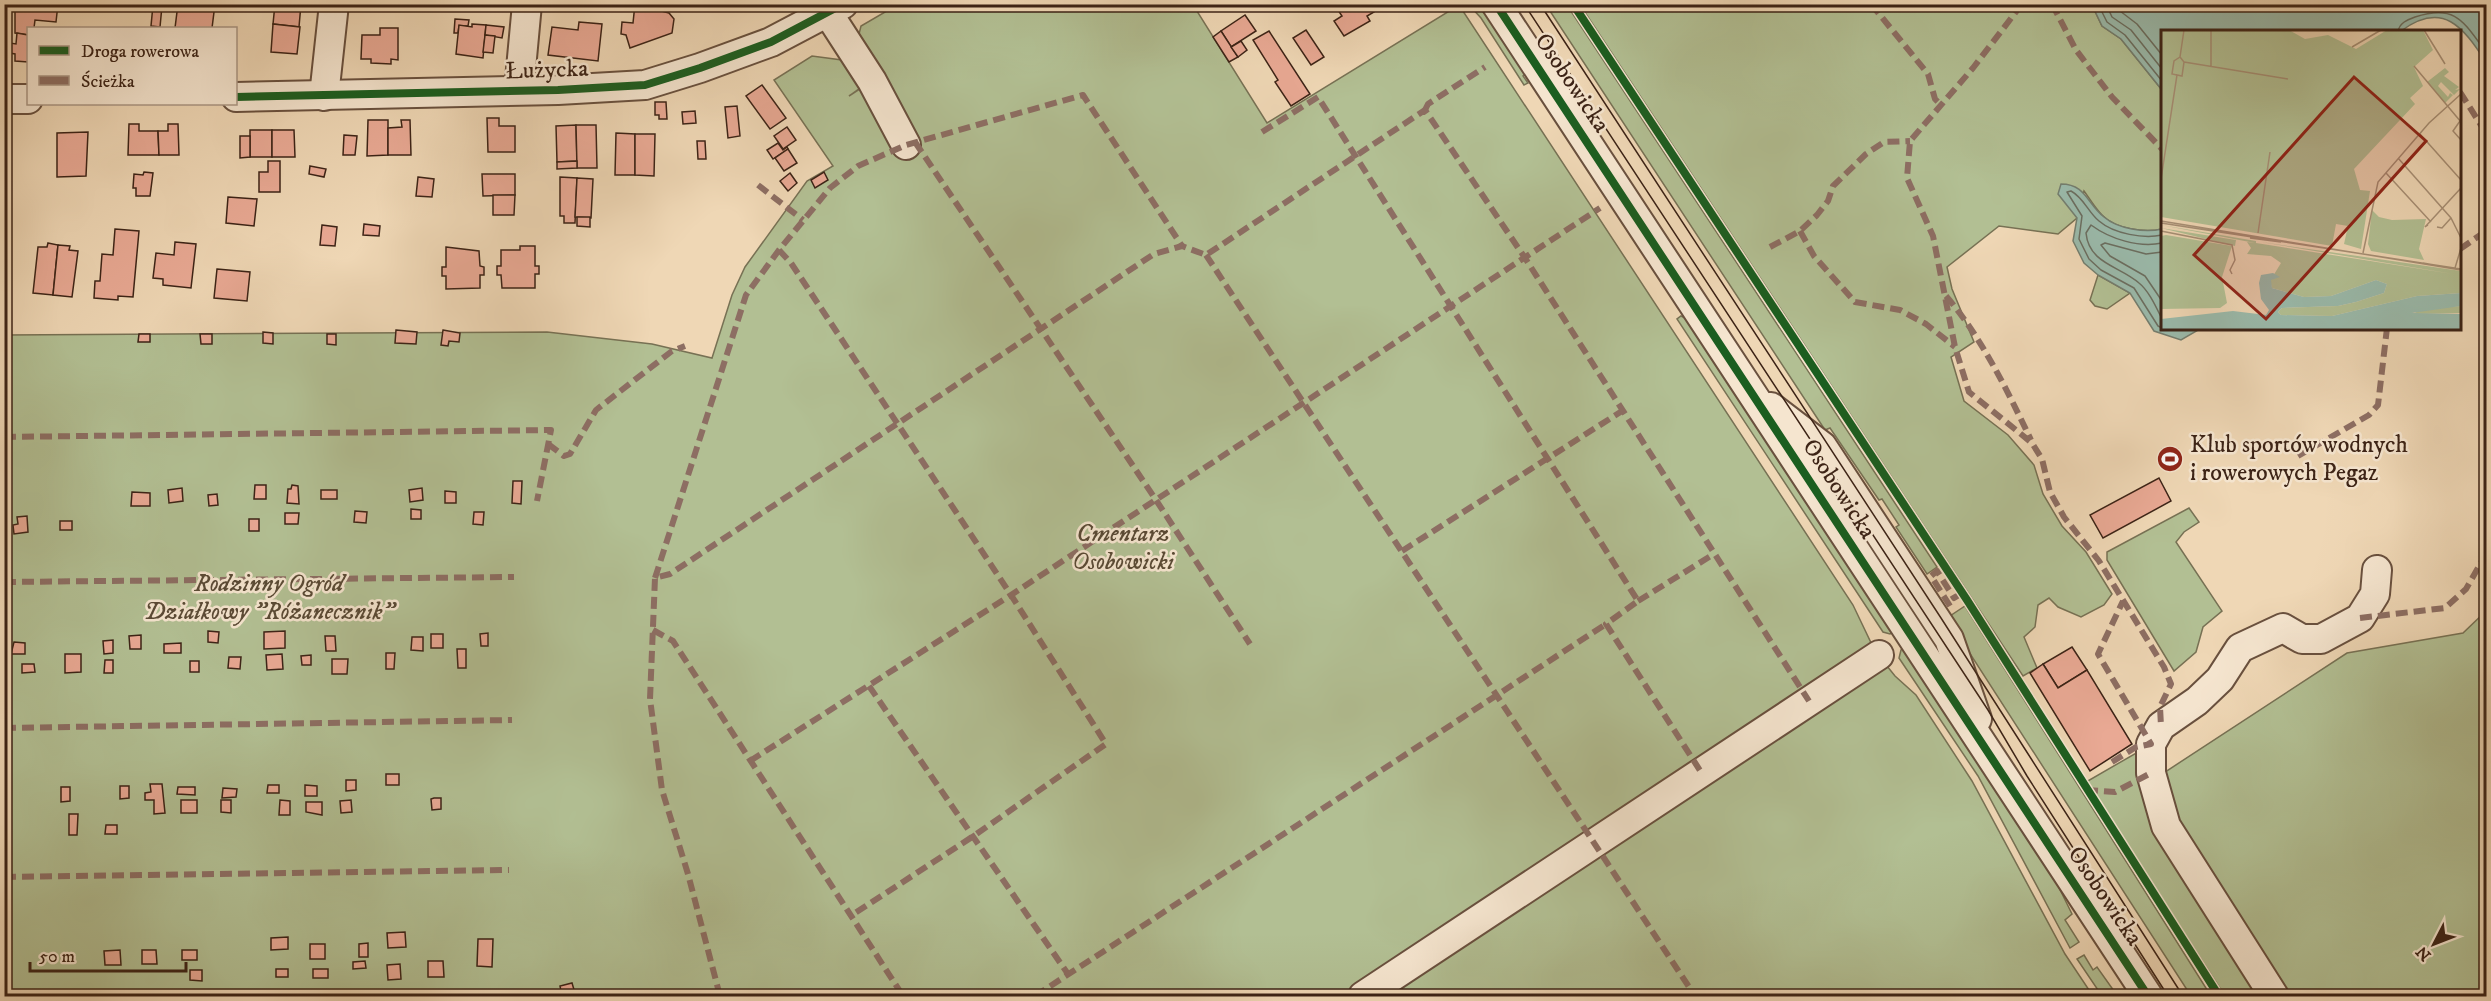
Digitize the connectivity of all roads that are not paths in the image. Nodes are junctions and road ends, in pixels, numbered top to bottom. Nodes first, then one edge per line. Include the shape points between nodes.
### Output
1 (334, 4) edge
2 (527, 4) edge
3 (1496, 4) edge
4 (835, 9) edge
5 (519, 90) junction
6 (324, 96) junction
7 (237, 97) edge
8 (4, 99) edge
9 (27, 99) edge
10 (906, 144) dead end
11 (2377, 570) dead end
12 (1879, 655) dead end
13 (1363, 996) edge
14 (2148, 996) edge
15 (2274, 996) edge

1 - 6 street
2 - 5 street
3 - 14 street, Osobowicka
4 - 5 street, Łużycka via 771,42 645,85
4 - 10 street
5 - 6 street, Łużycka
6 - 7 street, Łużycka
8 - 9 street
11 - 15 street via 2375,594 2360,618 2321,639 2302,639 2283,628 2240,648 2220,679 2162,726 2151,744 2151,773 2166,826
12 - 13 street

